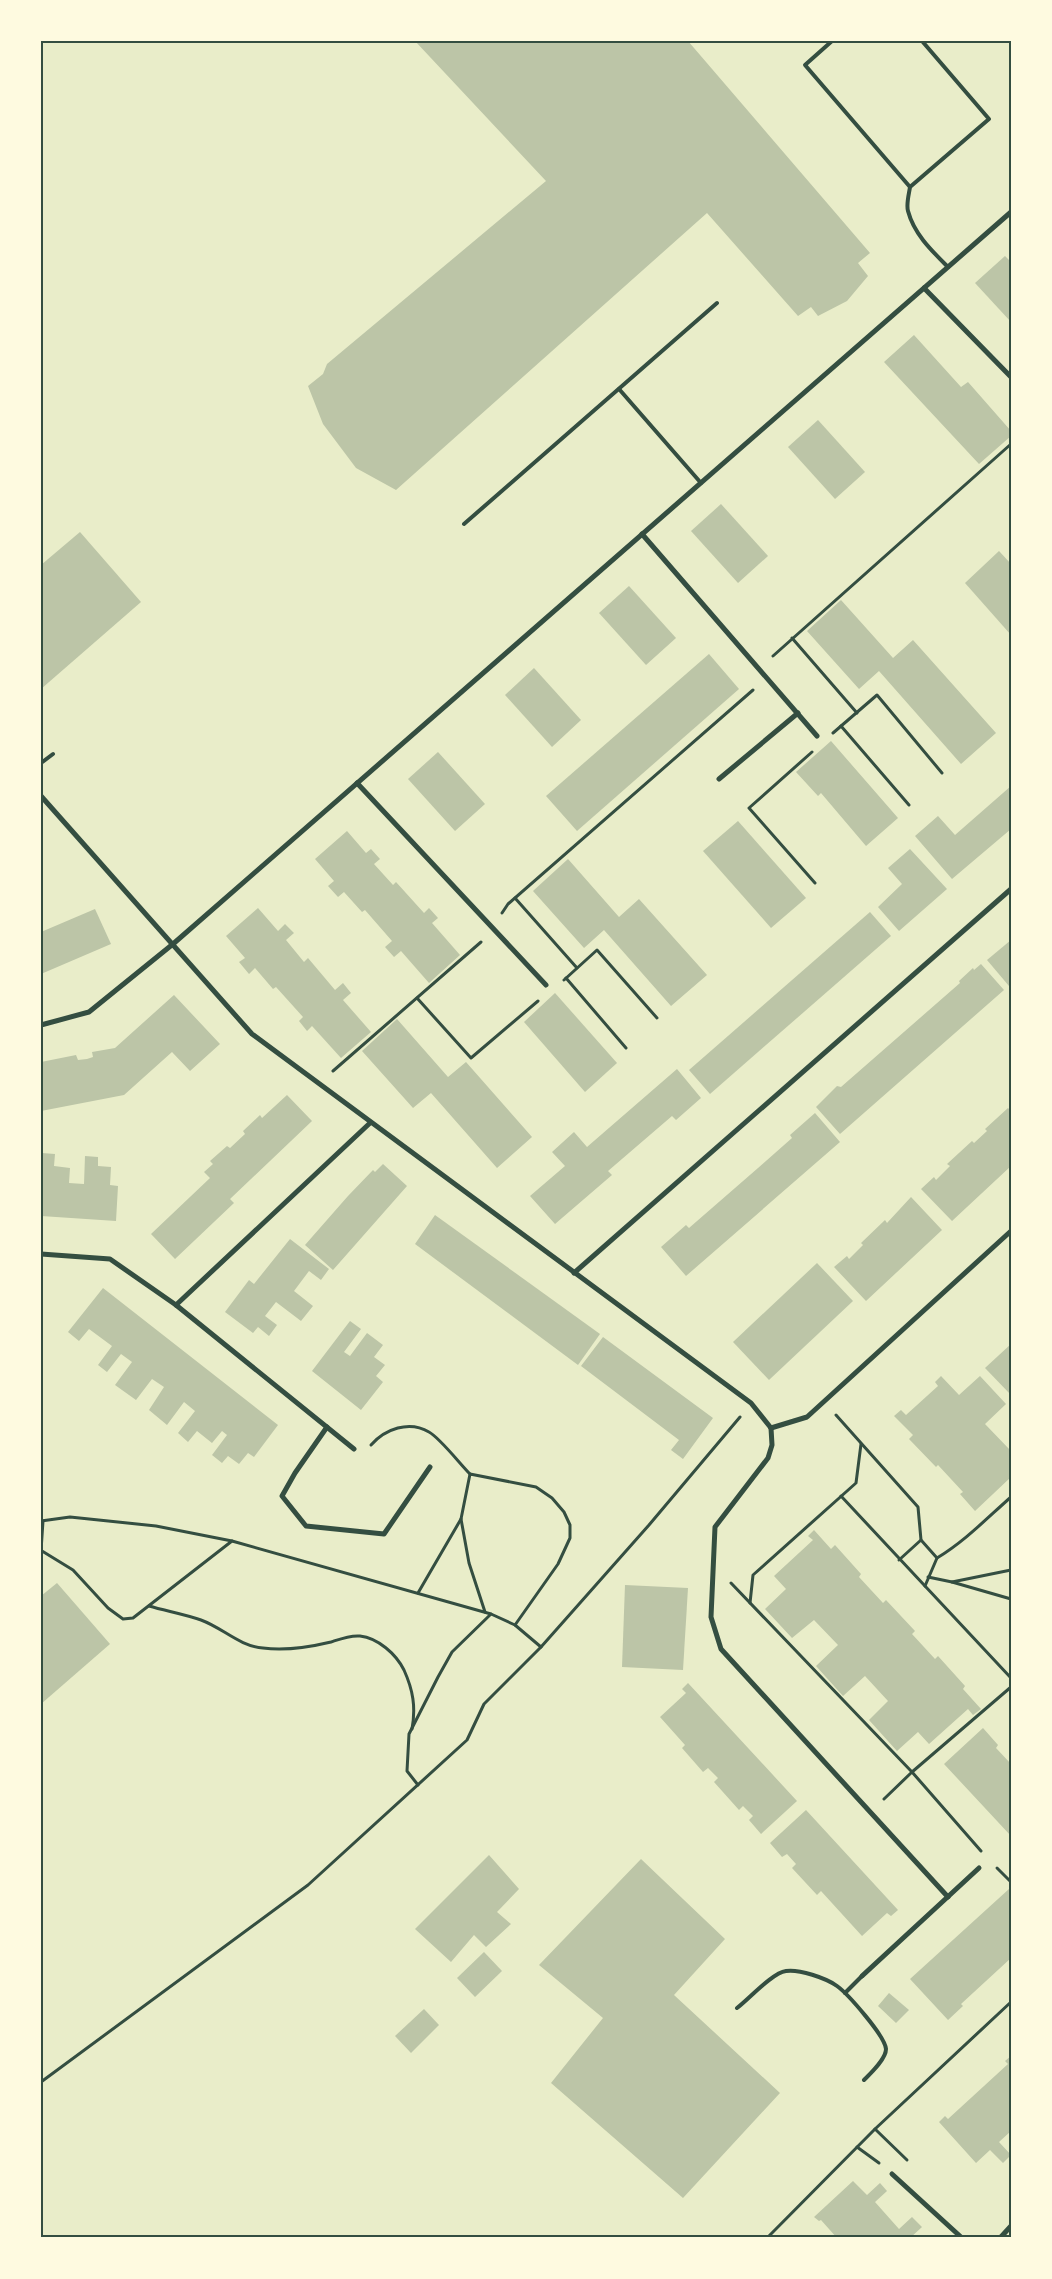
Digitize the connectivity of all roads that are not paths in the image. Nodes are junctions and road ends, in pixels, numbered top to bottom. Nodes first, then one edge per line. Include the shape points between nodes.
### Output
1 (832, 41) edge
2 (922, 41) edge
3 (910, 187) junction
4 (1011, 212) edge
5 (948, 266) junction
6 (924, 288) junction
7 (717, 303) dead end
8 (1011, 377) edge
9 (620, 389) junction
10 (701, 483) junction
11 (464, 524) dead end
12 (642, 534) junction
13 (798, 713) junction
14 (817, 736) dead end
15 (53, 754) dead end
16 (41, 763) edge
17 (719, 779) dead end
18 (357, 783) junction
19 (41, 796) edge
20 (1011, 889) edge
21 (173, 944) junction
22 (546, 985) dead end
23 (41, 1025) edge
24 (370, 1123) junction
25 (1011, 1231) edge
26 (41, 1254) edge
27 (574, 1273) junction
28 (176, 1305) junction
29 (327, 1427) junction
30 (770, 1428) junction
31 (354, 1449) road end
32 (430, 1467) dead end
33 (979, 1868) dead end
34 (948, 1897) junction
35 (862, 1976) joint
36 (845, 1993) junction
37 (738, 2008) dead end
38 (864, 2080) dead end
39 (892, 2174) road end
40 (1011, 2226) edge
41 (962, 2238) edge
42 (1000, 2238) edge

1 - 3 lane via 805,64
2 - 3 lane via 989,119
3 - 5 lane via 908,210 918,234
4 - 5 street
5 - 6 street
6 - 8 street
6 - 10 street
7 - 9 lane
9 - 10 lane
9 - 11 lane
10 - 12 street
12 - 13 street
12 - 18 street
13 - 14 street
13 - 17 street
15 - 16 lane
18 - 21 street
18 - 22 street
19 - 21 street
20 - 27 street
21 - 23 street via 89,1012
21 - 24 street via 252,1034
24 - 27 street
24 - 28 street
25 - 30 street via 807,1417
26 - 28 street via 110,1259
27 - 30 street via 751,1403
28 - 29 street
29 - 31 street
29 - 32 street via 282,1496 306,1526 384,1534
30 - 34 street via 772,1445 768,1458 715,1527 711,1617 721,1649
33 - 34 street
34 - 35 street
35 - 36 lane
36 - 37 lane via 811,1974 786,1971 775,1975
36 - 38 lane via 883,2041 886,2050
39 - 41 street
40 - 42 street

